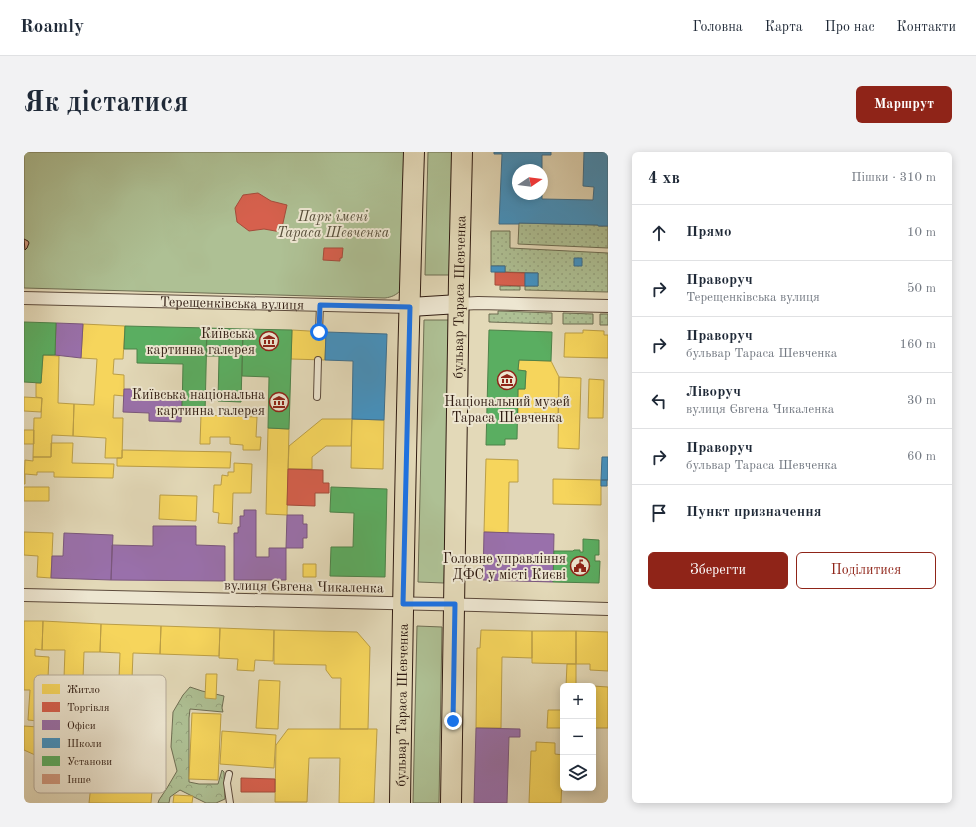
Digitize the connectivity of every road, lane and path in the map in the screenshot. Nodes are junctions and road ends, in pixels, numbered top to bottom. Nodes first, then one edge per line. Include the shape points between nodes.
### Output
1 (414, 152) edge
2 (462, 152) edge
3 (24, 298) edge
4 (459, 304) junction
5 (320, 305) junction
6 (608, 306) edge
7 (410, 307) junction
8 (319, 332) dead end
9 (318, 360) dead end
10 (317, 397) dead end
11 (24, 595) edge
12 (403, 604) junction
13 (455, 604) junction
14 (608, 609) edge
15 (229, 774) dead end
16 (230, 803) edge
17 (400, 803) edge
18 (451, 803) edge

1 - 7 main road, бульвар Тараса Шевченка
2 - 4 main road, бульвар Тараса Шевченка
3 - 5 street, Терещенківська вулиця
4 - 6 street, Терещенківська вулиця
4 - 7 street, Терещенківська вулиця
4 - 13 main road, бульвар Тараса Шевченка
5 - 7 street, Терещенківська вулиця
5 - 8 lane
7 - 12 main road, бульвар Тараса Шевченка
9 - 10 lane
11 - 12 street, вулиця Євгена Чикаленка
12 - 13 street, вулиця Євгена Чикаленка
12 - 17 main road, бульвар Тараса Шевченка
13 - 14 street, вулиця Євгена Чикаленка
13 - 18 main road, бульвар Тараса Шевченка
15 - 16 lane

